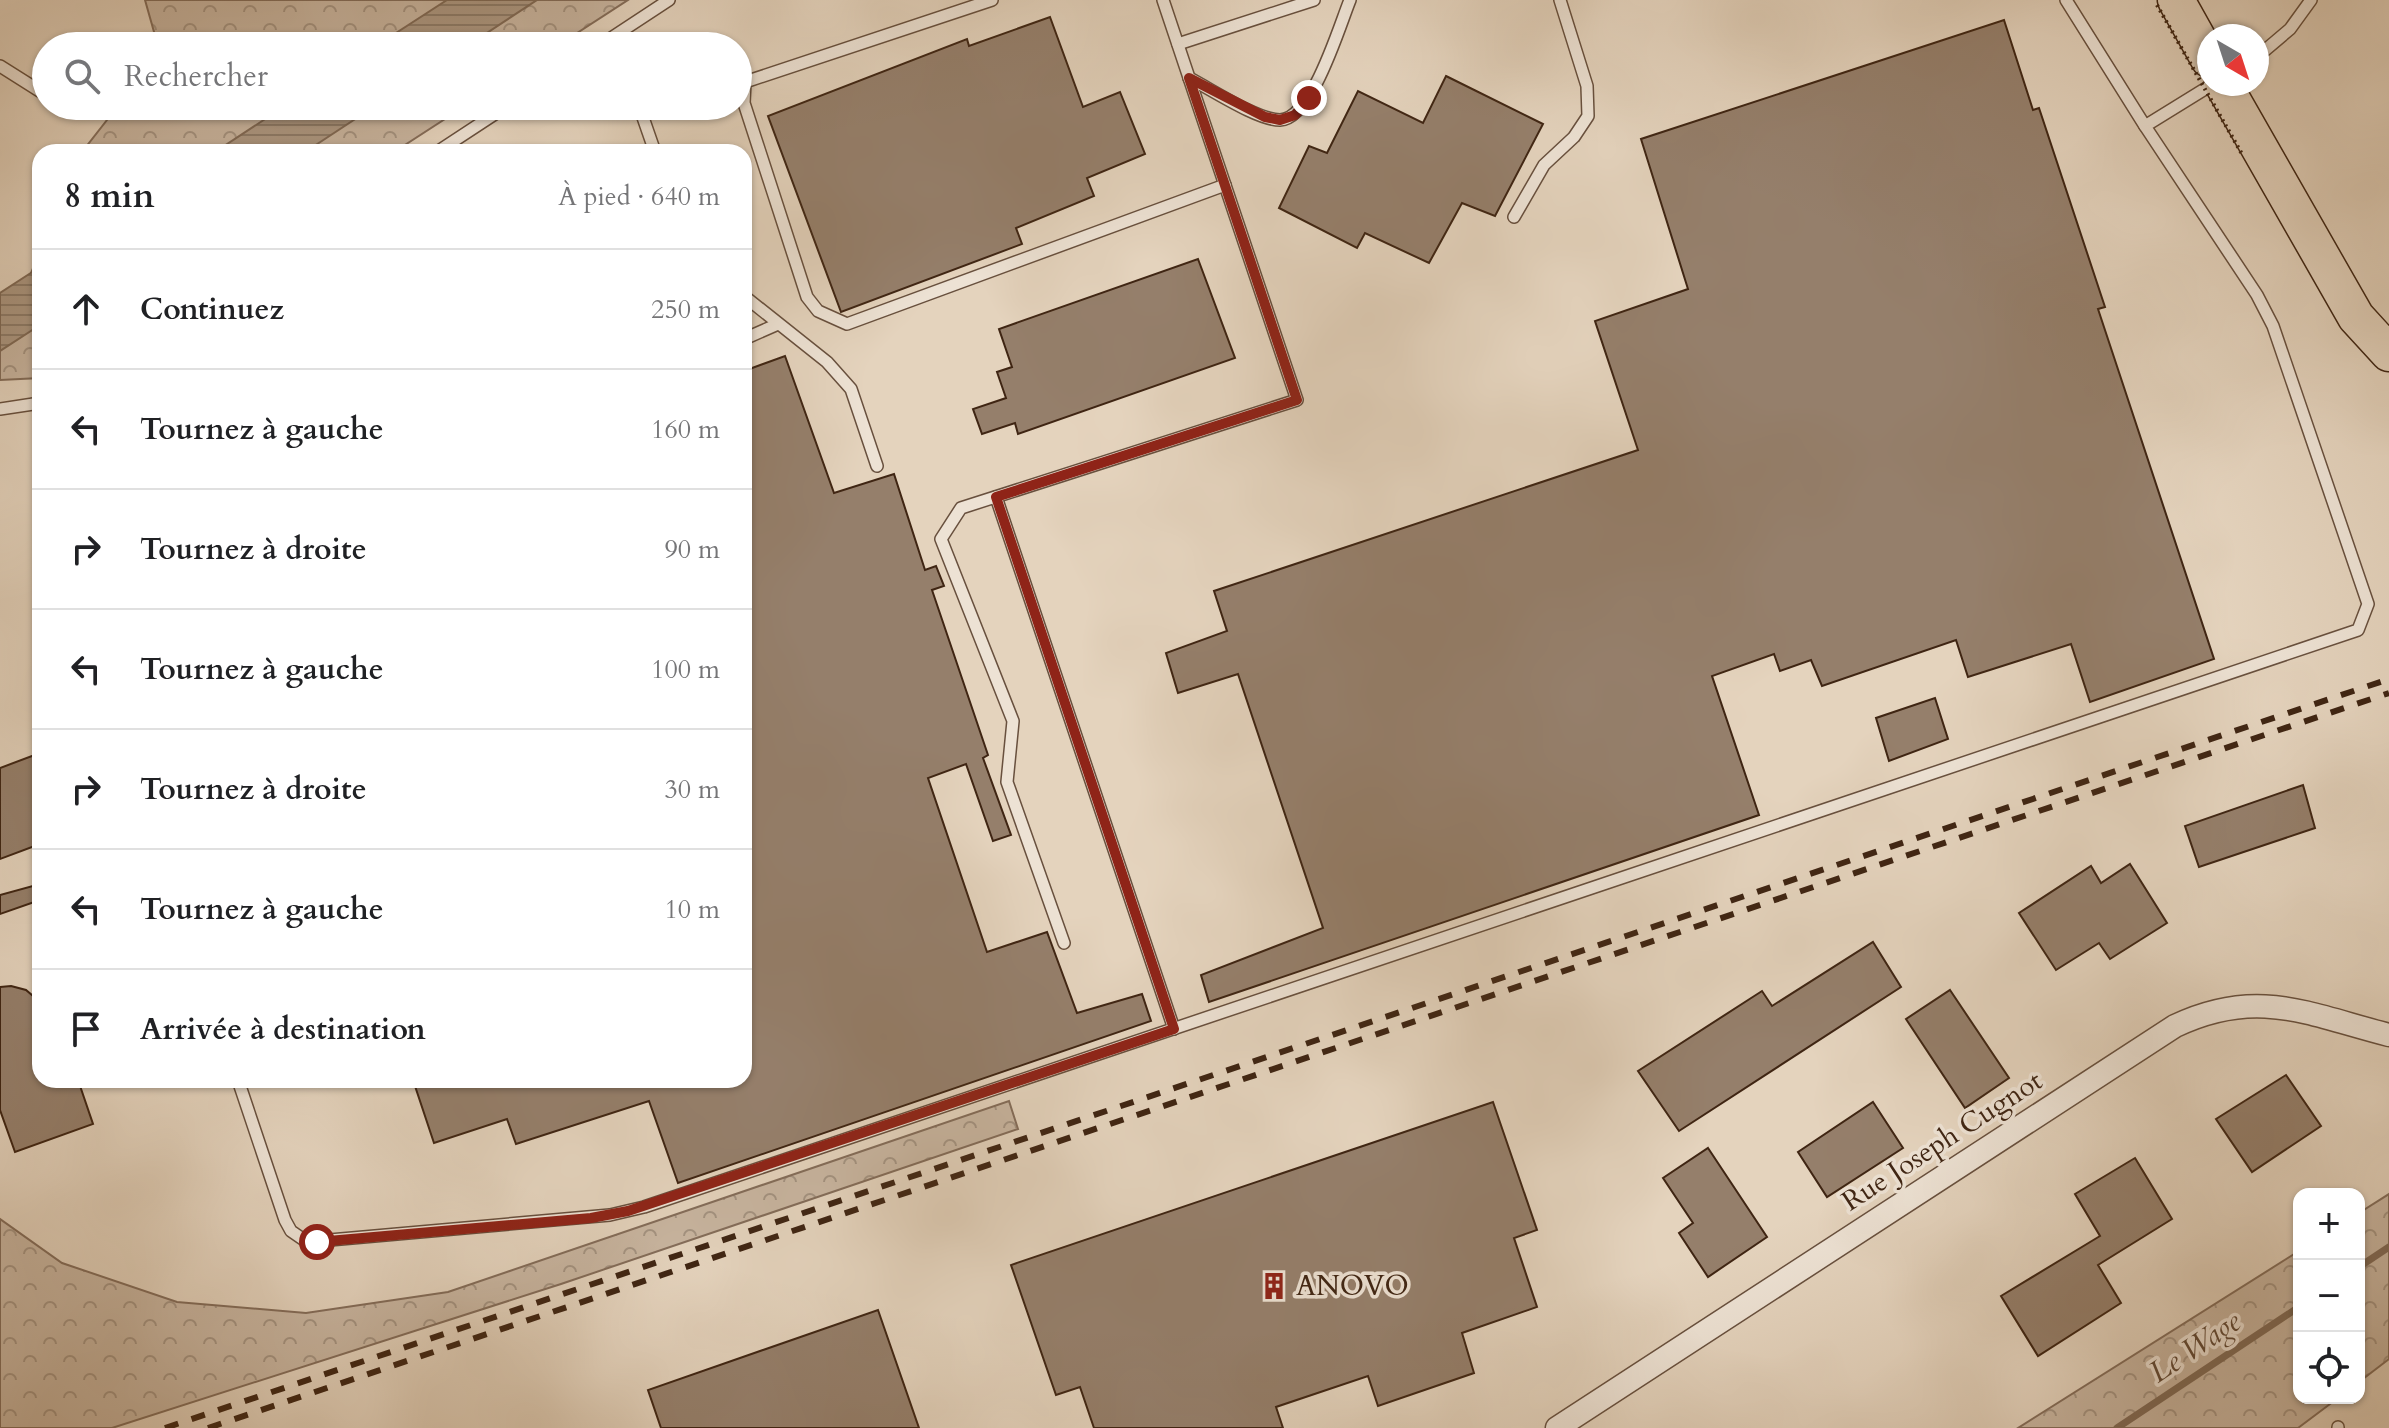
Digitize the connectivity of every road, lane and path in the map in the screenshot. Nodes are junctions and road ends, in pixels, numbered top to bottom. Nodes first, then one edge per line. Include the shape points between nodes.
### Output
1 (669, 0) edge
2 (992, 0) edge
3 (1163, 0) edge
4 (1314, 0) edge
5 (1350, 0) edge
6 (1560, 0) edge
7 (2066, 0) edge
8 (2311, 0) edge
9 (2166, 2) edge
10 (628, 32) edge
11 (2197, 43) edge
12 (1178, 44) junction
13 (2269, 47) edge
14 (0, 66) edge
15 (1189, 78) junction
16 (752, 80) edge
17 (32, 86) edge
18 (2197, 94) edge
19 (2228, 96) edge
20 (486, 120) edge
21 (644, 120) edge
22 (750, 120) edge
23 (2145, 126) junction
24 (449, 144) edge
25 (652, 144) edge
26 (2250, 149) junction
27 (1225, 185) junction
28 (1514, 217) dead end
29 (752, 303) edge
30 (778, 324) junction
31 (752, 335) edge
32 (2389, 353) edge
33 (32, 404) edge
34 (0, 409) edge
35 (877, 466) dead end
36 (996, 497) junction
37 (1064, 943) dead end
38 (1174, 1029) junction
39 (2389, 1035) edge
40 (241, 1088) edge
41 (1557, 1428) edge

1 - 10 lane
2 - 16 lane
3 - 12 lane
4 - 12 lane
5 - 15 lane via 1309,98 1295,115 1265,117
6 - 28 lane via 1587,86 1588,116 1537,175
7 - 23 lane
8 - 13 lane
9 - 11 main road
9 - 26 path, bridge
12 - 15 lane
14 - 17 lane
15 - 27 lane
18 - 23 lane
19 - 26 main road
20 - 24 lane
21 - 25 lane
22 - 27 lane via 807,297 818,311 847,324
23 - 38 lane via 2273,326 2368,604 2358,630
26 - 32 main road via 2356,317
27 - 36 lane via 1297,400
29 - 30 lane
30 - 31 lane
30 - 35 lane via 827,362 851,389
33 - 34 lane
36 - 37 lane via 961,508 941,539 1013,721 1007,782
36 - 38 lane
38 - 40 lane via 628,1211 317,1242 298,1238 285,1220
39 - 41 street, Rue Joseph Cugnot via 2261,1005 2218,1008 2175,1026

